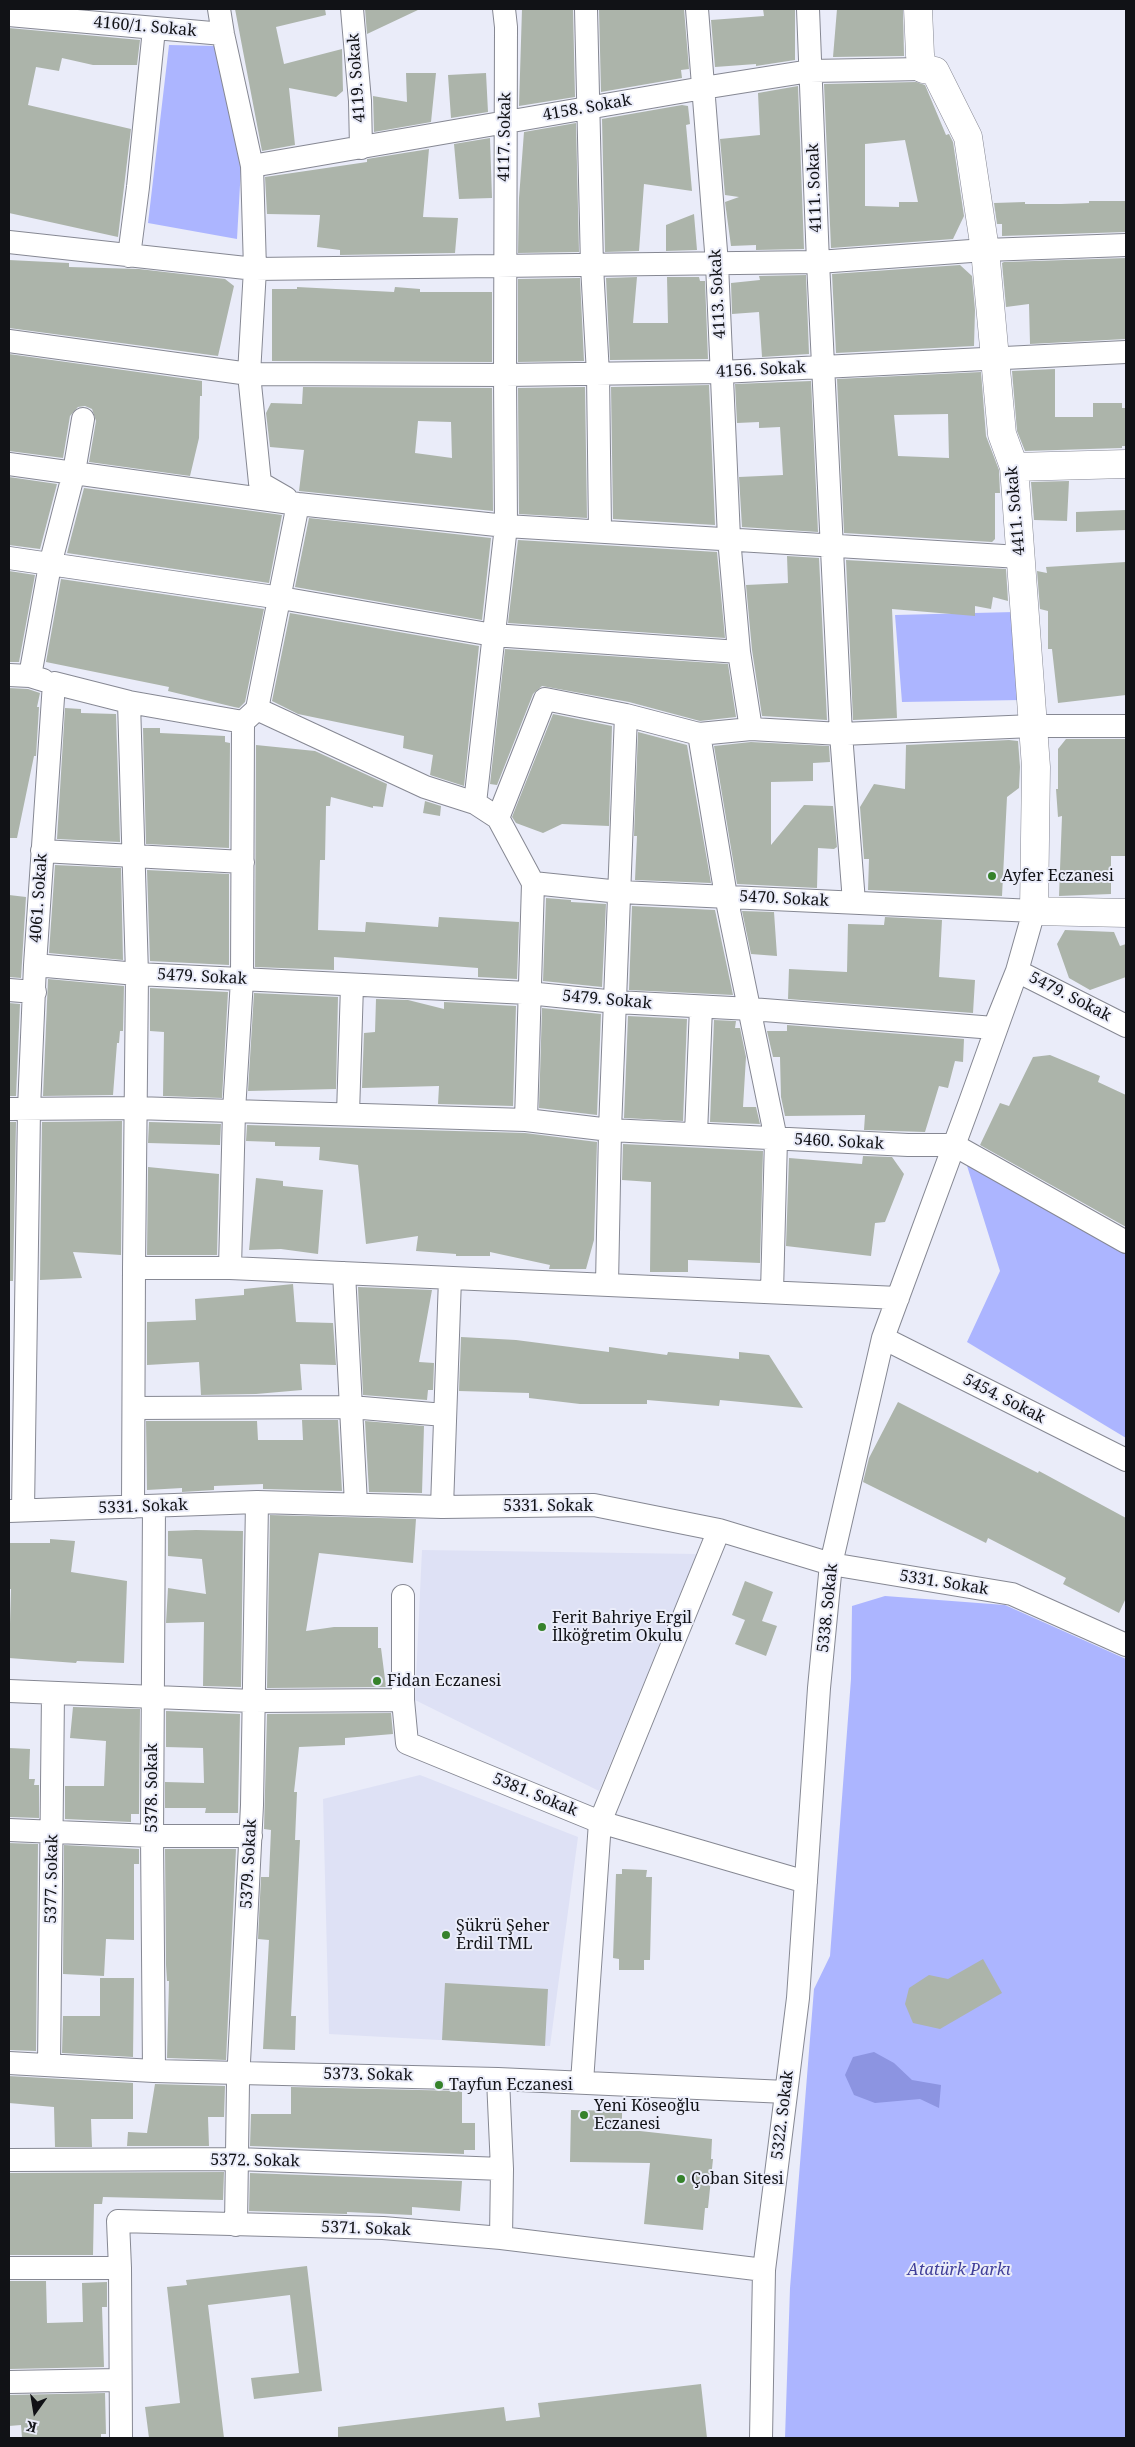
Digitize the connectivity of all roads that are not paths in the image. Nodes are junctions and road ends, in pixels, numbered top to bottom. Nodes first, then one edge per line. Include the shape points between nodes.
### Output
1 (219, 9) edge
2 (352, 9) edge
3 (504, 9) edge
4 (586, 9) edge
5 (697, 9) edge
6 (808, 9) edge
7 (918, 9) edge
8 (9, 15) edge
9 (154, 29) junction
10 (222, 34) junction
11 (923, 69) junction
12 (810, 71) junction
13 (703, 88) junction
14 (590, 108) junction
15 (505, 122) junction
16 (361, 148) junction
17 (252, 166) junction
18 (9, 242) edge
19 (1126, 245) edge
20 (984, 250) junction
21 (129, 256) junction
22 (818, 262) junction
23 (717, 264) junction
24 (504, 266) junction
25 (592, 266) junction
26 (255, 269) junction
27 (9, 341) edge
28 (1126, 352) edge
29 (996, 360) junction
30 (823, 367) junction
31 (721, 372) junction
32 (248, 374) junction
33 (598, 374) junction
34 (505, 375) junction
35 (83, 419) dead end
36 (9, 464) edge
37 (1126, 464) edge
38 (1014, 467) junction
39 (74, 472) junction
40 (298, 504) junction
41 (506, 526) junction
42 (600, 530) junction
43 (729, 538) junction
44 (832, 545) junction
45 (1020, 557) junction
46 (9, 558) edge
47 (50, 565) junction
48 (281, 598) junction
49 (493, 635) junction
50 (739, 652) junction
51 (19, 675) edge
52 (54, 683) junction
53 (130, 702) junction
54 (626, 715) junction
55 (250, 716) junction
56 (1033, 726) junction
57 (1126, 726) edge
58 (751, 729) junction
59 (699, 734) junction
60 (842, 734) junction
61 (475, 803) junction
62 (498, 818) junction
63 (42, 851) junction
64 (134, 856) junction
65 (243, 862) junction
66 (534, 883) junction
67 (620, 892) junction
68 (726, 896) junction
69 (854, 902) junction
70 (1034, 911) junction
71 (1126, 913) edge
72 (35, 965) junction
73 (1016, 970) junction
74 (137, 974) junction
75 (242, 980) junction
76 (352, 985) junction
77 (9, 990) edge
78 (35, 992) junction
79 (528, 993) junction
80 (616, 1002) junction
81 (701, 1006) junction
82 (751, 1009) junction
83 (1126, 1026) edge
84 (135, 1108) junction
85 (19, 1109) edge
86 (234, 1111) junction
87 (348, 1114) junction
88 (526, 1120) junction
89 (610, 1130) junction
90 (696, 1134) junction
91 (776, 1138) junction
92 (954, 1144) junction
93 (1126, 1242) edge
94 (134, 1268) junction
95 (230, 1268) junction
96 (344, 1273) junction
97 (450, 1278) junction
98 (606, 1284) junction
99 (772, 1292) junction
100 (898, 1298) junction
101 (16, 1310) edge
102 (883, 1338) junction
103 (351, 1407) junction
104 (134, 1408) junction
105 (16, 1409) edge
106 (444, 1415) junction
107 (1126, 1460) edge
108 (257, 1502) junction
109 (356, 1504) junction
110 (144, 1507) junction
111 (442, 1507) junction
112 (16, 1510) edge
113 (719, 1530) junction
114 (831, 1564) junction
115 (402, 1596) dead end
116 (1126, 1645) edge
117 (9, 1691) edge
118 (53, 1693) junction
119 (152, 1697) junction
120 (253, 1700) junction
121 (404, 1700) junction
122 (600, 1822) junction
123 (9, 1830) edge
124 (52, 1832) junction
125 (152, 1836) junction
126 (250, 1836) junction
127 (806, 1882) junction
128 (9, 2063) edge
129 (49, 2065) junction
130 (154, 2070) junction
131 (239, 2072) junction
132 (498, 2078) junction
133 (582, 2082) junction
134 (786, 2092) junction
135 (9, 2160) edge
136 (237, 2160) junction
137 (502, 2170) junction
138 (236, 2225) junction
139 (501, 2238) junction
140 (9, 2268) edge
141 (120, 2268) junction
142 (764, 2270) junction
143 (119, 2380) junction
144 (9, 2382) edge
145 (121, 2438) edge
146 (761, 2438) edge

1 - 10 street
2 - 16 street, 4119. Sokak
3 - 15 street, 4117. Sokak
4 - 14 street
5 - 13 street, 4113. Sokak
6 - 12 street, 4111. Sokak
7 - 11 street
8 - 9 street, 4160/1. Sokak
9 - 10 street, 4160/1. Sokak
9 - 21 street
10 - 17 street
11 - 12 street, 4158. Sokak
11 - 20 street, 4411. Sokak via 935,71 968,138
12 - 13 street, 4158. Sokak
12 - 22 street, 4111. Sokak
13 - 14 street, 4158. Sokak
13 - 23 street, 4113. Sokak
14 - 15 street, 4158. Sokak
14 - 25 street
15 - 16 street, 4158. Sokak
15 - 24 street, 4117. Sokak
16 - 17 street, 4158. Sokak
17 - 26 street
18 - 21 street
19 - 20 street
20 - 22 street
20 - 29 street, 4411. Sokak
21 - 26 street
22 - 23 street
22 - 30 street, 4111. Sokak
23 - 25 street
23 - 31 street, 4113. Sokak
24 - 25 street
24 - 26 street
24 - 34 street
25 - 33 street
26 - 32 street
27 - 32 street, 4156. Sokak
28 - 29 street, 4156. Sokak
29 - 30 street, 4156. Sokak
29 - 38 street, 4411. Sokak via 1002,434
30 - 31 street, 4156. Sokak
30 - 44 street, 4111. Sokak
31 - 33 street, 4156. Sokak
31 - 43 street, 4113. Sokak
32 - 34 street, 4156. Sokak
32 - 40 street via 260,483
33 - 34 street, 4156. Sokak
33 - 42 street
34 - 41 street
35 - 39 street
36 - 39 street
37 - 38 street
38 - 45 street, 4411. Sokak
39 - 40 street
39 - 47 street
40 - 41 street
40 - 48 street
41 - 42 street
41 - 49 street
42 - 43 street
43 - 44 street
43 - 50 street, 4113. Sokak
44 - 45 street
44 - 60 street, 4111. Sokak
45 - 56 street, 4411. Sokak
46 - 47 street
47 - 48 street
47 - 51 street
48 - 49 street
48 - 55 street
49 - 50 street
49 - 61 street
50 - 58 street, 4113. Sokak
51 - 52 street
52 - 53 street
52 - 63 street, 4061. Sokak
53 - 55 street
53 - 64 street, 5378. Sokak
54 - 59 street
54 - 62 street via 545,698
54 - 67 street
55 - 61 street via 425,787
55 - 65 street
56 - 57 street
56 - 60 street
56 - 70 street, 4411. Sokak via 1036,767
58 - 59 street
58 - 60 street
59 - 68 street
60 - 69 street, 4111. Sokak
61 - 62 street
62 - 66 street
63 - 64 street
63 - 72 street, 4061. Sokak
64 - 65 street
64 - 74 street, 5378. Sokak
65 - 75 street
66 - 67 street, 5470. Sokak
66 - 79 street
67 - 68 street, 5470. Sokak
67 - 80 street
68 - 69 street, 5470. Sokak
68 - 82 street
69 - 70 street, 5470. Sokak
70 - 71 street
70 - 73 street
72 - 74 street, 5479. Sokak
72 - 78 street, 4061. Sokak
73 - 82 street, 5479. Sokak via 994,1028
73 - 83 street, 5479. Sokak
73 - 92 street, 5338. Sokak
74 - 75 street, 5479. Sokak
74 - 84 street, 5378. Sokak
75 - 76 street, 5479. Sokak
75 - 86 street
76 - 79 street, 5479. Sokak
76 - 87 street
77 - 78 street
78 - 85 street, 4061. Sokak
79 - 80 street, 5479. Sokak
79 - 88 street
80 - 81 street, 5479. Sokak
80 - 89 street
81 - 82 street, 5479. Sokak
81 - 90 street
82 - 91 street
84 - 85 street, 5460. Sokak
84 - 86 street, 5460. Sokak
84 - 94 street, 5378. Sokak
85 - 101 street, 4061. Sokak
86 - 87 street, 5460. Sokak
86 - 95 street
87 - 88 street, 5460. Sokak
88 - 89 street, 5460. Sokak
89 - 90 street, 5460. Sokak
89 - 98 street
90 - 91 street, 5460. Sokak
91 - 92 street, 5460. Sokak via 908,1145
91 - 99 street
92 - 93 street
92 - 100 street, 5338. Sokak
94 - 95 street
94 - 104 street, 5378. Sokak
95 - 96 street
96 - 97 street
96 - 103 street
97 - 98 street
97 - 106 street
98 - 99 street
99 - 100 street
100 - 102 street, 5338. Sokak
101 - 105 street, 4061. Sokak
102 - 107 street, 5454. Sokak
102 - 114 street, 5338. Sokak
103 - 104 street
103 - 106 street
103 - 109 street
104 - 110 street, 5378. Sokak
105 - 112 street, 4061. Sokak
106 - 111 street
108 - 109 street, 5331. Sokak
108 - 110 street, 5331. Sokak
108 - 120 street, 5379. Sokak
109 - 111 street, 5331. Sokak
110 - 112 street, 5331. Sokak
110 - 119 street, 5378. Sokak
111 - 113 street, 5331. Sokak via 594,1505
113 - 114 street, 5331. Sokak
113 - 122 street
114 - 116 street, 5331. Sokak via 1012,1594
114 - 127 street, 5338. Sokak
115 - 121 street, 5381. Sokak
117 - 118 street
118 - 119 street
118 - 124 street, 5377. Sokak
119 - 120 street
119 - 125 street, 5378. Sokak
120 - 121 street
120 - 126 street, 5379. Sokak
121 - 122 street, 5381. Sokak via 407,1743
122 - 127 street, 5381. Sokak
122 - 133 street
123 - 124 street
124 - 125 street
124 - 129 street, 5377. Sokak
125 - 126 street
125 - 130 street, 5378. Sokak
126 - 131 street, 5379. Sokak
127 - 134 street, 5322. Sokak via 798,1998
128 - 129 street, 5373. Sokak
129 - 130 street, 5373. Sokak
130 - 131 street, 5373. Sokak
131 - 132 street, 5373. Sokak
131 - 136 street, 5379. Sokak
132 - 133 street, 5373. Sokak
132 - 137 street
133 - 134 street, 5373. Sokak
134 - 142 street, 5322. Sokak
135 - 136 street, 5372. Sokak
136 - 137 street, 5372. Sokak
136 - 138 street, 5379. Sokak
137 - 139 street
138 - 139 street, 5371. Sokak via 383,2228
138 - 141 street, 5371. Sokak via 118,2221
139 - 142 street, 5371. Sokak
140 - 141 street
141 - 143 street, 5371. Sokak
142 - 146 street, 5322. Sokak
143 - 144 street
143 - 145 street, 5371. Sokak

